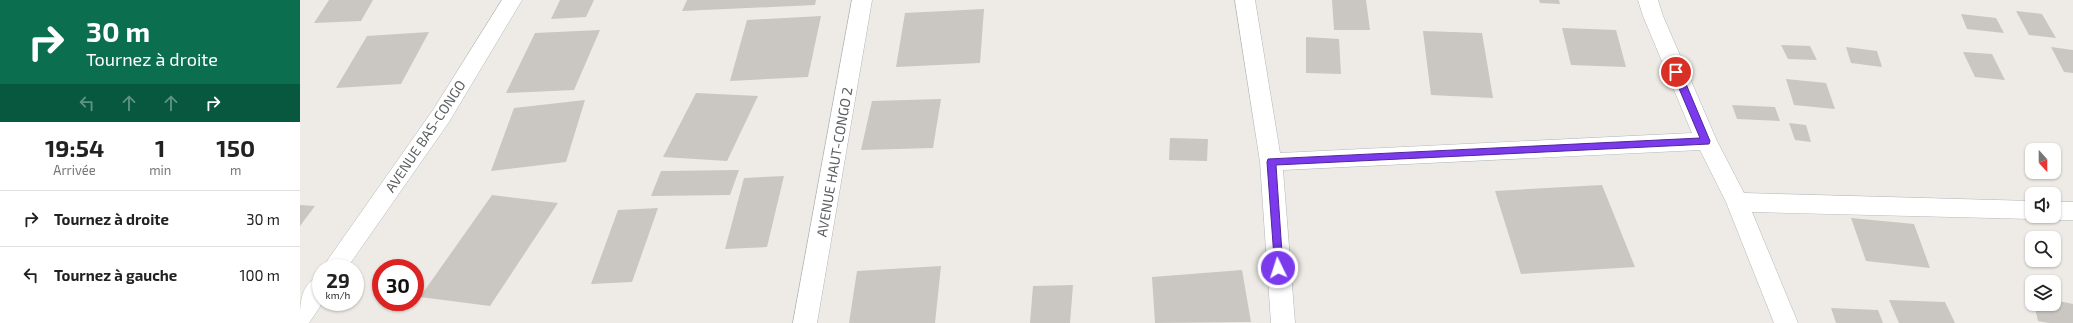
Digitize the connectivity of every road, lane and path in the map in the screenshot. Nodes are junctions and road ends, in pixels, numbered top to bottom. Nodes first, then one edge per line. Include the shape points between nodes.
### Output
1 (512, 0) edge
2 (862, 0) edge
3 (1245, 0) edge
4 (1648, 0) edge
5 (1706, 141) junction
6 (1271, 162) junction
7 (1737, 202) junction
8 (2025, 210) edge
9 (2061, 211) edge
10 (2073, 211) edge
11 (340, 259) edge
12 (312, 298) edge
13 (300, 315) edge
14 (805, 323) edge
15 (1283, 323) edge
16 (1786, 323) edge

1 - 11 street, AVENUE BAS-CONGO via 441,116
2 - 14 street, AVENUE HAUT-CONGO 2
3 - 6 street
4 - 5 street
5 - 6 street
5 - 7 street
6 - 15 street
7 - 8 street
7 - 16 street
9 - 10 street
12 - 13 street

